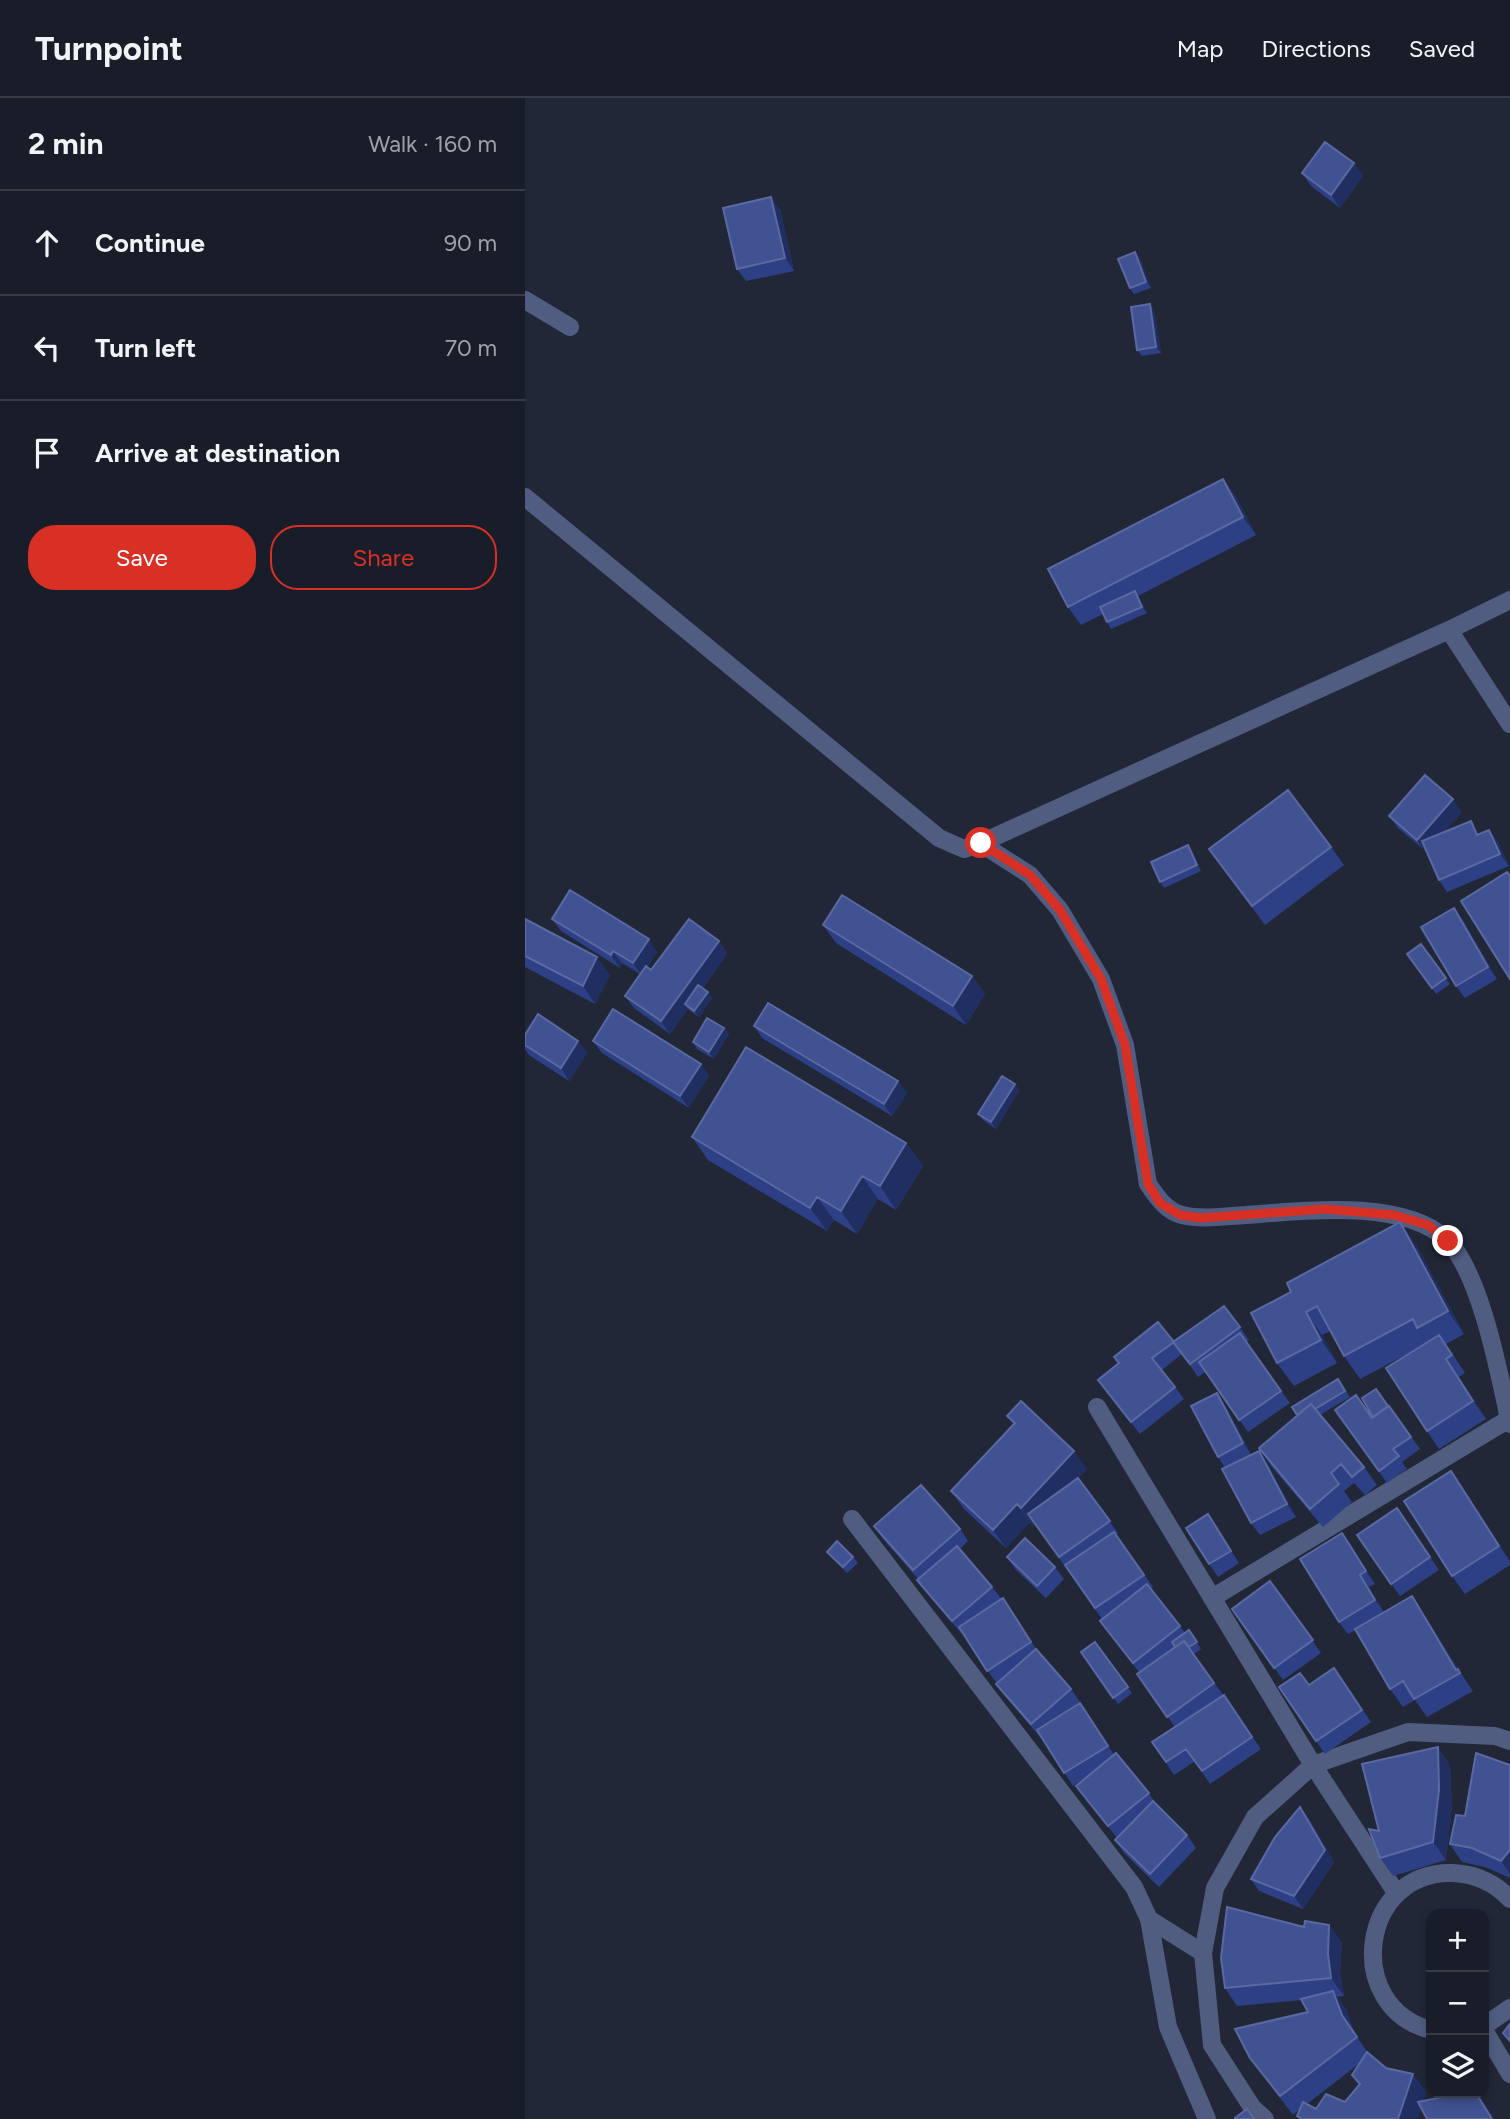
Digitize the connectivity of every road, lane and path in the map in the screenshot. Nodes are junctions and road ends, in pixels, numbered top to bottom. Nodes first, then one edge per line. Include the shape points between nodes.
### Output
1 (525, 300) edge
2 (570, 327) dead end
3 (525, 496) edge
4 (1510, 600) edge
5 (1449, 630) junction
6 (1510, 724) edge
7 (981, 843) junction
8 (1097, 1407) dead end
9 (1509, 1422) edge
10 (852, 1519) dead end
11 (1212, 1598) junction
12 (1510, 1723) edge
13 (1503, 1739) edge
14 (1313, 1765) junction
15 (1397, 1894) junction
16 (1510, 1899) edge
17 (1149, 1919) junction
18 (1203, 1954) junction
19 (1510, 2008) edge
20 (1489, 2024) edge
21 (1426, 2028) edge
22 (1488, 2035) edge
23 (1510, 2074) edge
24 (1207, 2119) edge
25 (1265, 2119) edge

1 - 2 street
3 - 7 street via 939,838 964,849
4 - 5 street
5 - 6 street
5 - 7 street
7 - 9 street via 1030,875 1060,910 1101,979 1125,1045 1148,1184 1160,1203 1180,1215 1201,1218 1325,1209 1394,1215 1428,1225 1448,1241 1468,1274 1493,1343
8 - 11 street
9 - 11 street
10 - 17 street via 1133,1887
11 - 14 street
12 - 13 street
13 - 14 street via 1408,1732
14 - 15 street
14 - 18 street via 1255,1817 1215,1888
15 - 16 street via 1426,1877 1453,1873 1478,1877
15 - 21 street via 1376,1925 1372,1952 1376,1979 1396,2010
17 - 18 street
17 - 24 street via 1168,2027
18 - 25 street via 1212,2045 1252,2107
19 - 20 street
22 - 23 street

